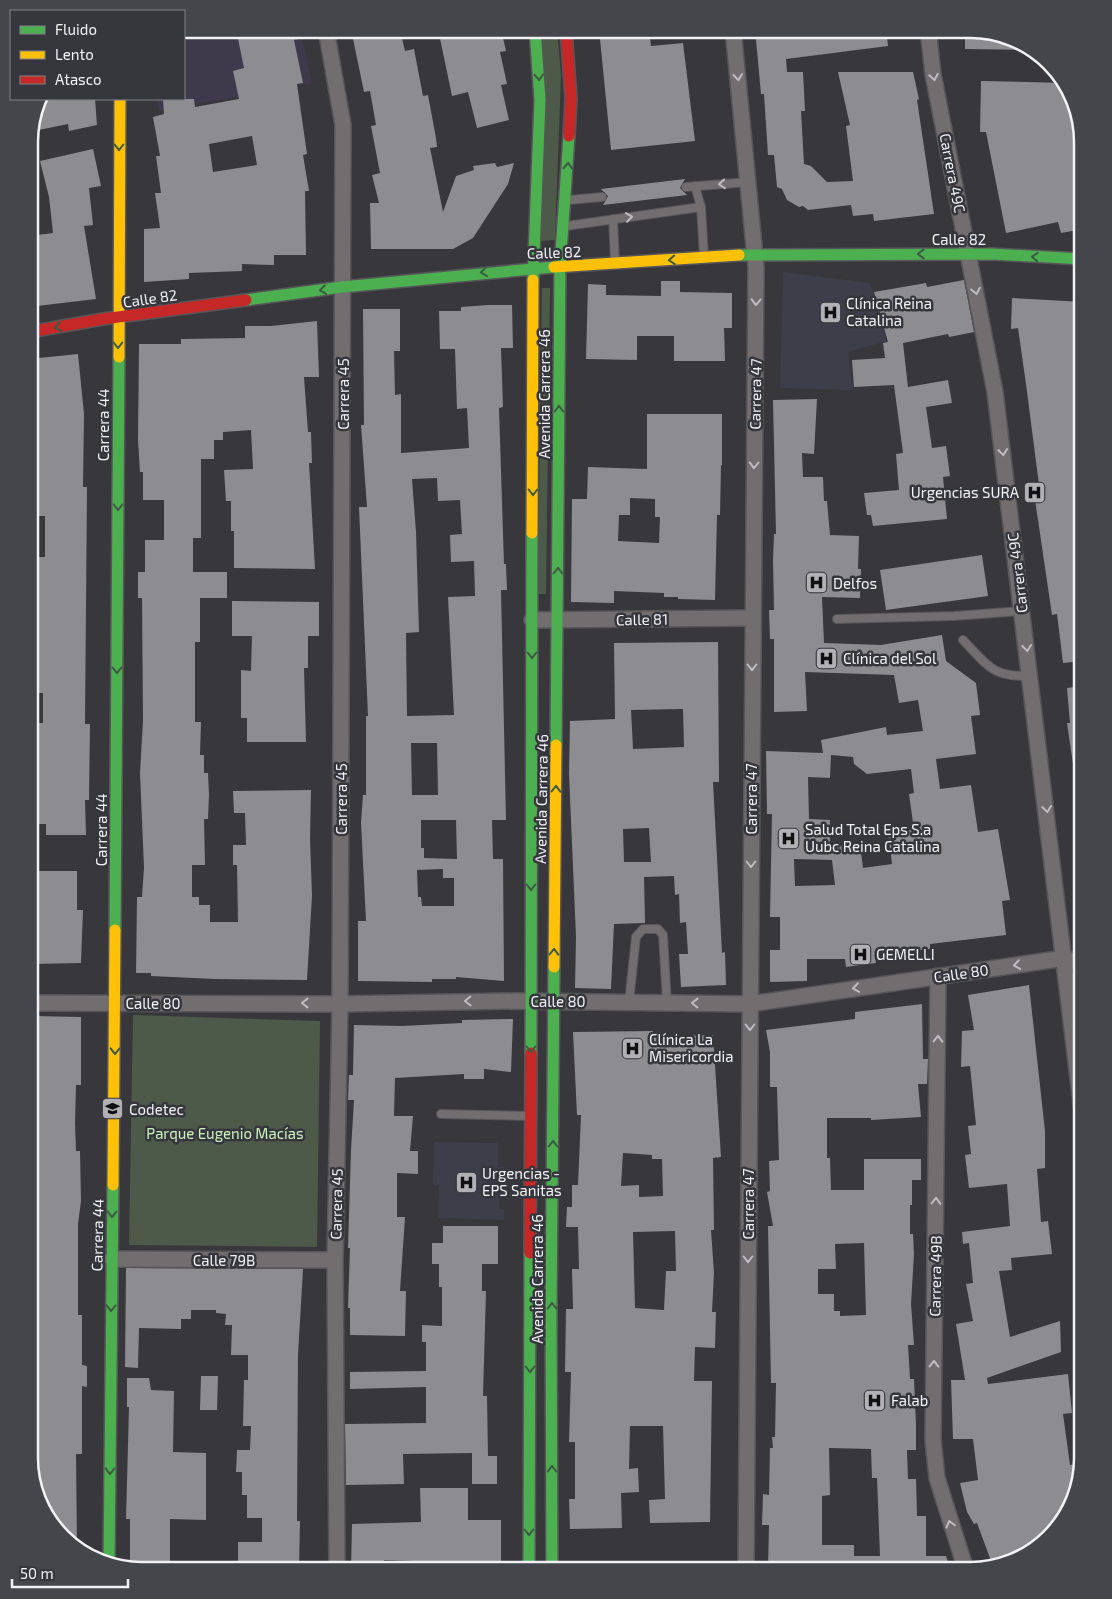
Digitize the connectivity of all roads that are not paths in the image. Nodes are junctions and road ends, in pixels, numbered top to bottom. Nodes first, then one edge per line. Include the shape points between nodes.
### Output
1 (328, 38) edge
2 (536, 38) edge
3 (567, 38) edge
4 (734, 38) edge
5 (929, 38) edge
6 (120, 100) edge
7 (749, 182) junction
8 (602, 197) dead end
9 (566, 200) junction
10 (701, 207) junction
11 (613, 219) junction
12 (564, 226) junction
13 (755, 254) junction
14 (969, 254) junction
15 (704, 258) junction
16 (1074, 259) edge
17 (615, 264) junction
18 (560, 267) junction
19 (533, 268) junction
20 (342, 287) junction
21 (118, 317) junction
22 (38, 330) edge
23 (1022, 611) junction
24 (752, 618) junction
25 (837, 619) dead end
26 (532, 620) junction
27 (557, 620) junction
28 (963, 640) dead end
29 (1030, 676) junction
30 (1065, 958) junction
31 (1074, 962) edge
32 (938, 976) junction
33 (531, 1001) junction
34 (554, 1001) junction
35 (115, 1002) junction
36 (629, 1002) junction
37 (38, 1003) edge
38 (667, 1003) junction
39 (340, 1004) junction
40 (750, 1004) junction
41 (1074, 1039) edge
42 (441, 1114) dead end
43 (530, 1116) junction
44 (112, 1260) junction
45 (335, 1260) junction
46 (109, 1556) edge
47 (337, 1561) edge
48 (529, 1561) edge
49 (552, 1561) edge
50 (746, 1562) edge
51 (963, 1562) edge

1 - 20 street, Carrera 45 via 343,125
2 -> 19 main road, Avenida Carrera 46 via 540,100
9 -> 3 main road, Avenida Carrera 46 via 571,99
4 -> 7 street, Carrera 47
5 -> 14 street, Carrera 49C via 933,74
6 -> 21 main road, Carrera 44
7 -> 10 lane via 690,187
7 - 13 street, Carrera 47
8 - 9 lane
9 - 12 main road, Avenida Carrera 46
11 -> 10 lane
10 - 15 lane
11 - 12 lane
11 - 17 lane
12 - 18 main road, Avenida Carrera 46
14 -> 13 main road, Calle 82
13 - 15 main road, Calle 82
13 -> 24 street, Carrera 47
16 -> 14 main road, Calle 82
14 -> 23 street, Carrera 49C via 995,392
15 -> 17 main road, Calle 82
17 - 18 main road, Calle 82
18 - 19 main road, Calle 82
27 -> 18 main road, Avenida Carrera 46
19 -> 20 main road, Calle 82
19 -> 26 main road, Avenida Carrera 46
20 -> 21 main road, Calle 82
20 - 39 street, Carrera 45
21 -> 22 main road, Calle 82
21 -> 35 main road, Carrera 44
23 - 25 lane
23 -> 29 street, Carrera 49C
24 - 27 street, Calle 81
24 -> 40 street, Carrera 47
26 - 27 street, Calle 81
26 -> 33 main road, Avenida Carrera 46
34 -> 27 main road, Avenida Carrera 46
28 - 29 lane via 991,669 1008,676
29 -> 30 street, Carrera 49C
30 - 31 street, Calle 80
30 -> 32 street, Calle 80
30 - 41 street, Carrera 49C
32 -> 40 street, Calle 80
51 -> 32 street, Carrera 49B via 937,1478 933,1440
33 - 34 street, Calle 80
33 -> 39 street, Calle 80
33 -> 43 main road, Avenida Carrera 46
34 - 36 street, Calle 80
49 -> 34 main road, Avenida Carrera 46
35 - 37 street, Calle 80
39 -> 35 street, Calle 80
35 -> 44 main road, Carrera 44
36 - 38 street, Calle 80
36 - 38 lane via 636,937 643,929 658,929 663,935
40 -> 38 street, Calle 80
39 - 45 street, Carrera 45
40 -> 50 street, Carrera 47
42 - 43 lane
43 -> 48 main road, Avenida Carrera 46
44 - 45 street, Calle 79B
44 -> 46 main road, Carrera 44
45 - 47 street, Carrera 45

